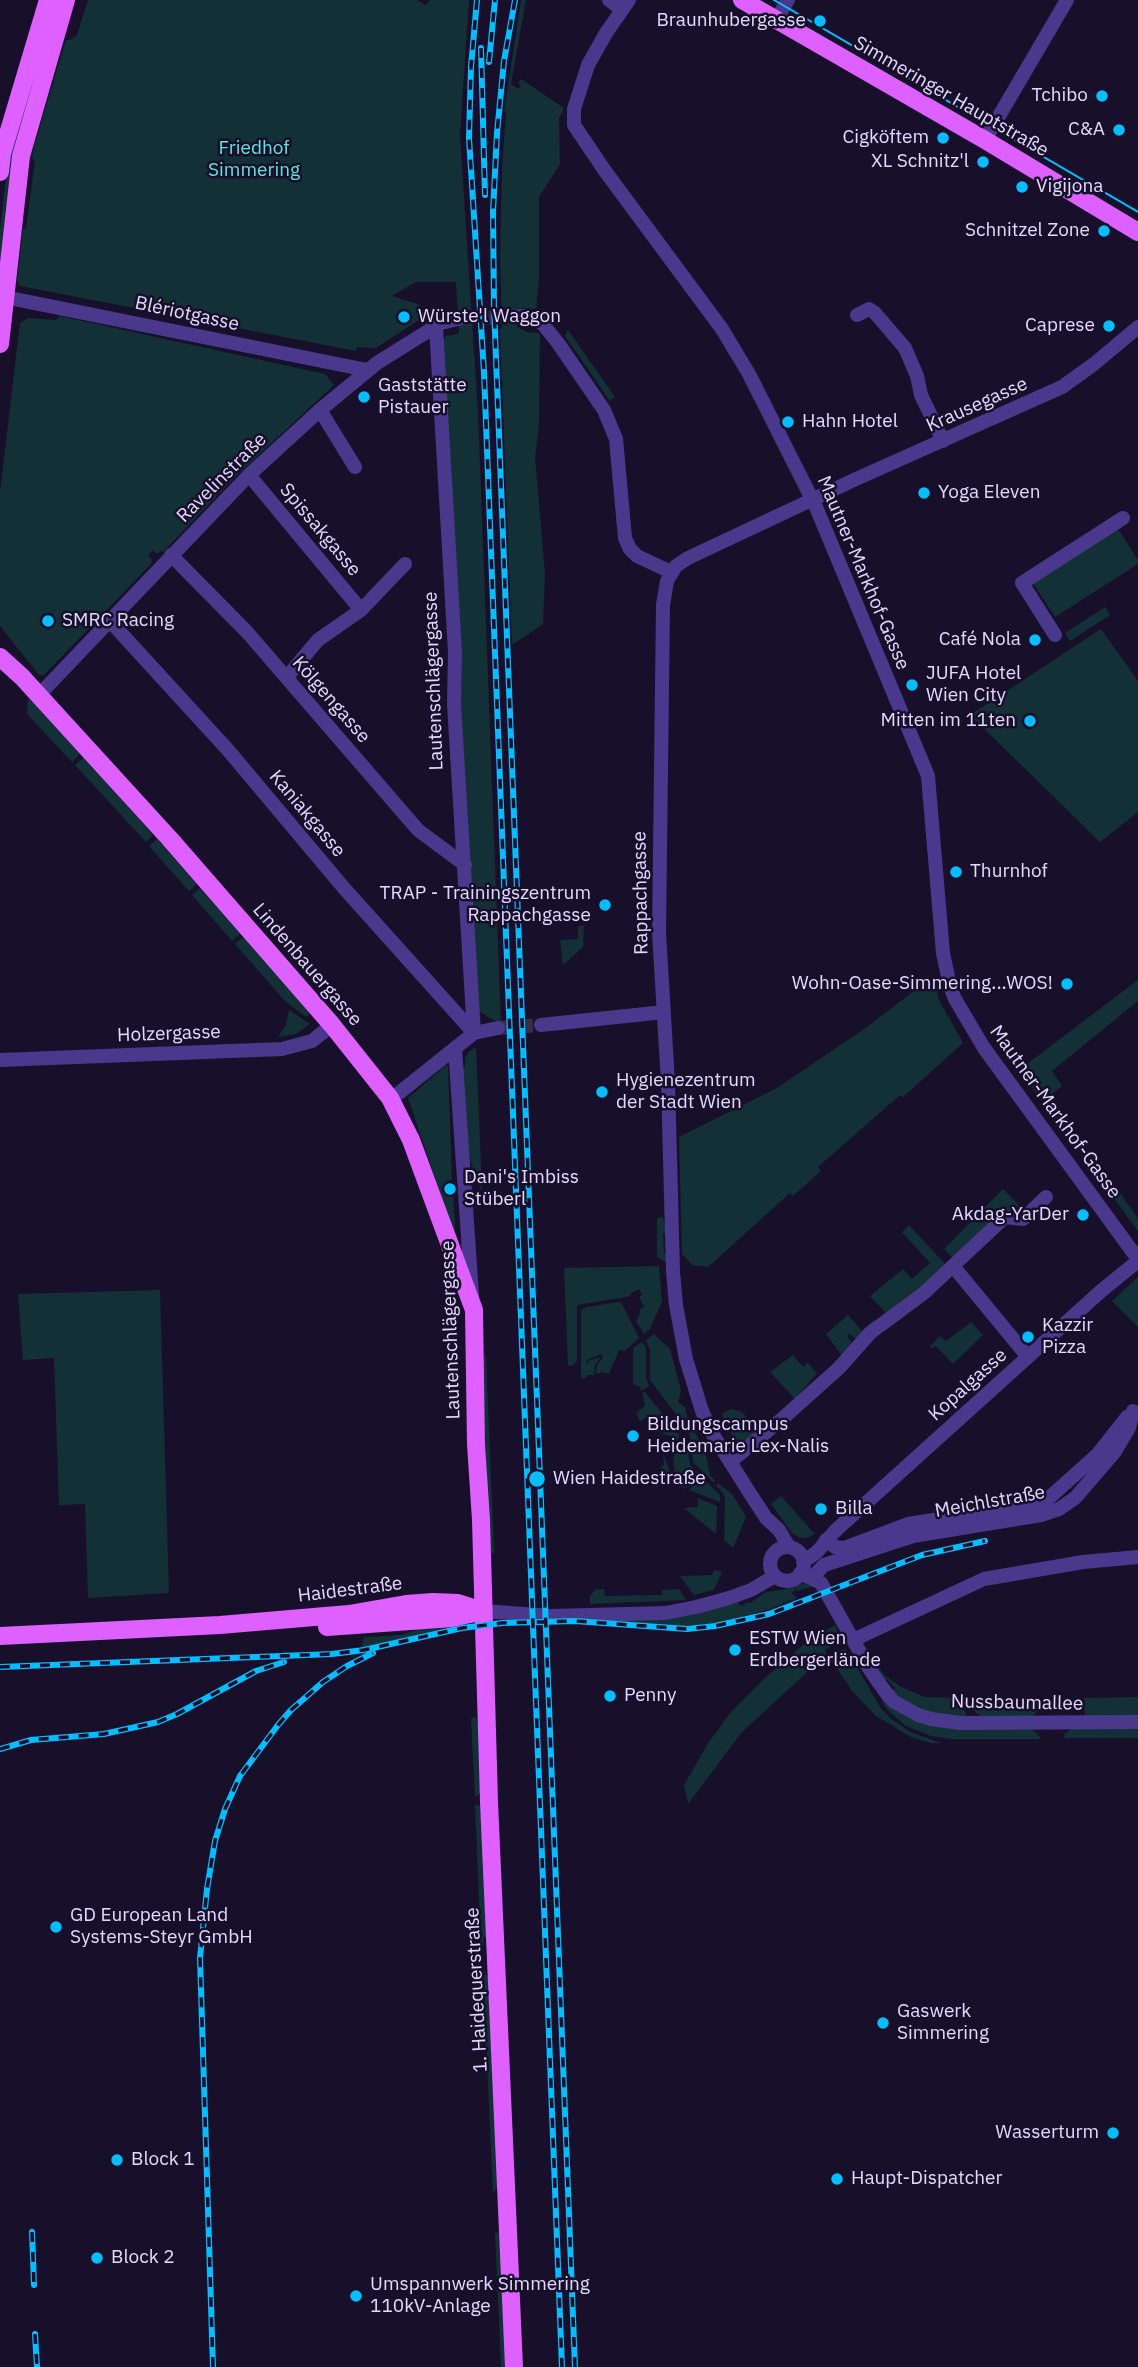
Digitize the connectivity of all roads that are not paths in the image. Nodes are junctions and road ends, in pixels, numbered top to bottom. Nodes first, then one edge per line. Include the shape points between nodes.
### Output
1 (48, 0) edge
2 (66, 0) edge
3 (609, 0) edge
4 (742, 0) edge
5 (788, 0) edge
6 (1067, 0) edge
7 (625, 5) edge
8 (776, 20) junction
9 (985, 140) junction
10 (1, 160) edge
11 (1138, 232) edge
12 (3, 297) edge
13 (857, 315) dead end
14 (517, 316) tunnel mouth
15 (458, 319) tunnel mouth
16 (436, 326) junction
17 (1138, 327) edge
18 (0, 344) edge
19 (367, 370) junction
20 (320, 410) junction
21 (943, 441) junction
22 (355, 467) dead end
23 (248, 475) junction
24 (813, 500) junction
25 (1123, 518) dead end
26 (171, 555) junction
27 (405, 564) dead end
28 (671, 572) junction
29 (361, 610) junction
30 (109, 620) junction
31 (1055, 635) dead end
32 (0, 657) edge
33 (0, 669) edge
34 (287, 677) junction
35 (37, 695) junction
36 (465, 866) junction
37 (664, 1012) junction
38 (332, 1025) junction
39 (541, 1025) tunnel mouth
40 (498, 1028) tunnel mouth
41 (474, 1033) junction
42 (455, 1048) junction
43 (0, 1060) edge
44 (390, 1098) junction
45 (1046, 1197) dead end
46 (1138, 1260) edge
47 (953, 1266) junction
48 (474, 1310) junction
49 (1028, 1357) junction
50 (1137, 1412) edge
51 (730, 1462) junction
52 (765, 1518) junction
53 (826, 1540) junction
54 (775, 1552) junction
55 (1138, 1558) edge
56 (801, 1562) junction
57 (773, 1571) junction
58 (483, 1611) junction
59 (0, 1636) edge
60 (853, 1640) junction
61 (1138, 1723) edge
62 (514, 2367) edge

1 - 10 main road
2 - 12 main road via 21,156
3 - 7 street
4 - 8 main road, Simmeringer Hauptstraße
5 - 8 street
6 - 9 street
7 - 24 street, Mautner-Markhof-Gasse via 588,65 572,118 722,329
8 - 9 main road, Simmeringer Hauptstraße
9 - 11 main road, Simmeringer Hauptstraße
12 - 18 main road
12 - 19 street, Blériotgasse
13 - 21 street via 869,309 875,313 905,348
14 - 28 street via 542,323 604,410 616,439 625,538 637,556
15 - 16 street, Ravelinstraße
16 - 19 street, Ravelinstraße
16 - 36 street, Lautenschlägergasse
17 - 21 street, Krausegasse via 1062,387
19 - 20 street, Ravelinstraße
20 - 22 street
20 - 23 street, Ravelinstraße
21 - 24 street, Krausegasse
23 - 26 street, Ravelinstraße
23 - 29 street, Spissakgasse
24 - 28 street, Krausegasse via 688,558
24 - 46 street, Mautner-Markhof-Gasse via 928,776 944,960 955,999 984,1048
25 - 31 street via 1022,583
26 - 30 street, Ravelinstraße
26 - 34 street, Kölgengasse
27 - 29 street
28 - 37 street, Rappachgasse via 663,605 659,816
29 - 34 street via 318,639
30 - 35 street, Ravelinstraße
30 - 41 street, Kaniakgasse
32 - 35 main road, Lindenbauergasse
33 - 35 main road, Lindenbauergasse
34 - 36 street, Kölgengasse via 418,830
35 - 38 main road, Lindenbauergasse
36 - 41 street, Lautenschlägergasse
37 - 39 street
37 - 51 street, Rappachgasse via 676,1305 694,1388
38 - 43 street, Holzergasse via 312,1041 282,1049
38 - 44 main road, Lindenbauergasse
40 - 41 street
41 - 42 street
42 - 44 street
42 - 48 street, Lautenschlägergasse
44 - 48 main road, Lindenbauergasse via 411,1140
45 - 47 street via 1023,1219 1005,1217
46 - 49 street, Kopalgasse
47 - 49 street
47 - 51 street via 870,1334 839,1368
48 - 58 main road, Lautenschlägergasse
49 - 53 street, Kopalgasse
50 - 53 street, Meichlstraße via 1121,1424 1097,1455 1039,1503 908,1524 845,1548
50 - 56 street, Meichlstraße via 1114,1454 1075,1498 1059,1509 1041,1516 913,1536 824,1565
51 - 52 street, Rappachgasse
52 - 54 street, Rappachgasse
52 - 56 street, Rappachgasse
53 - 56 street, Kopalgasse
54 - 56 street via 784,1547
54 - 57 street via 770,1561
55 - 60 street via 984,1579
56 - 57 street via 792,1580
56 - 60 street, Nussbaumallee via 821,1583
57 - 58 street, Haidestraße via 751,1590 681,1610 551,1616
58 - 59 main road, Haidestraße via 458,1602 433,1602 220,1625
58 - 62 main road, 1. Haidequerstraße
60 - 61 street, Nussbaumallee via 893,1701 930,1720

